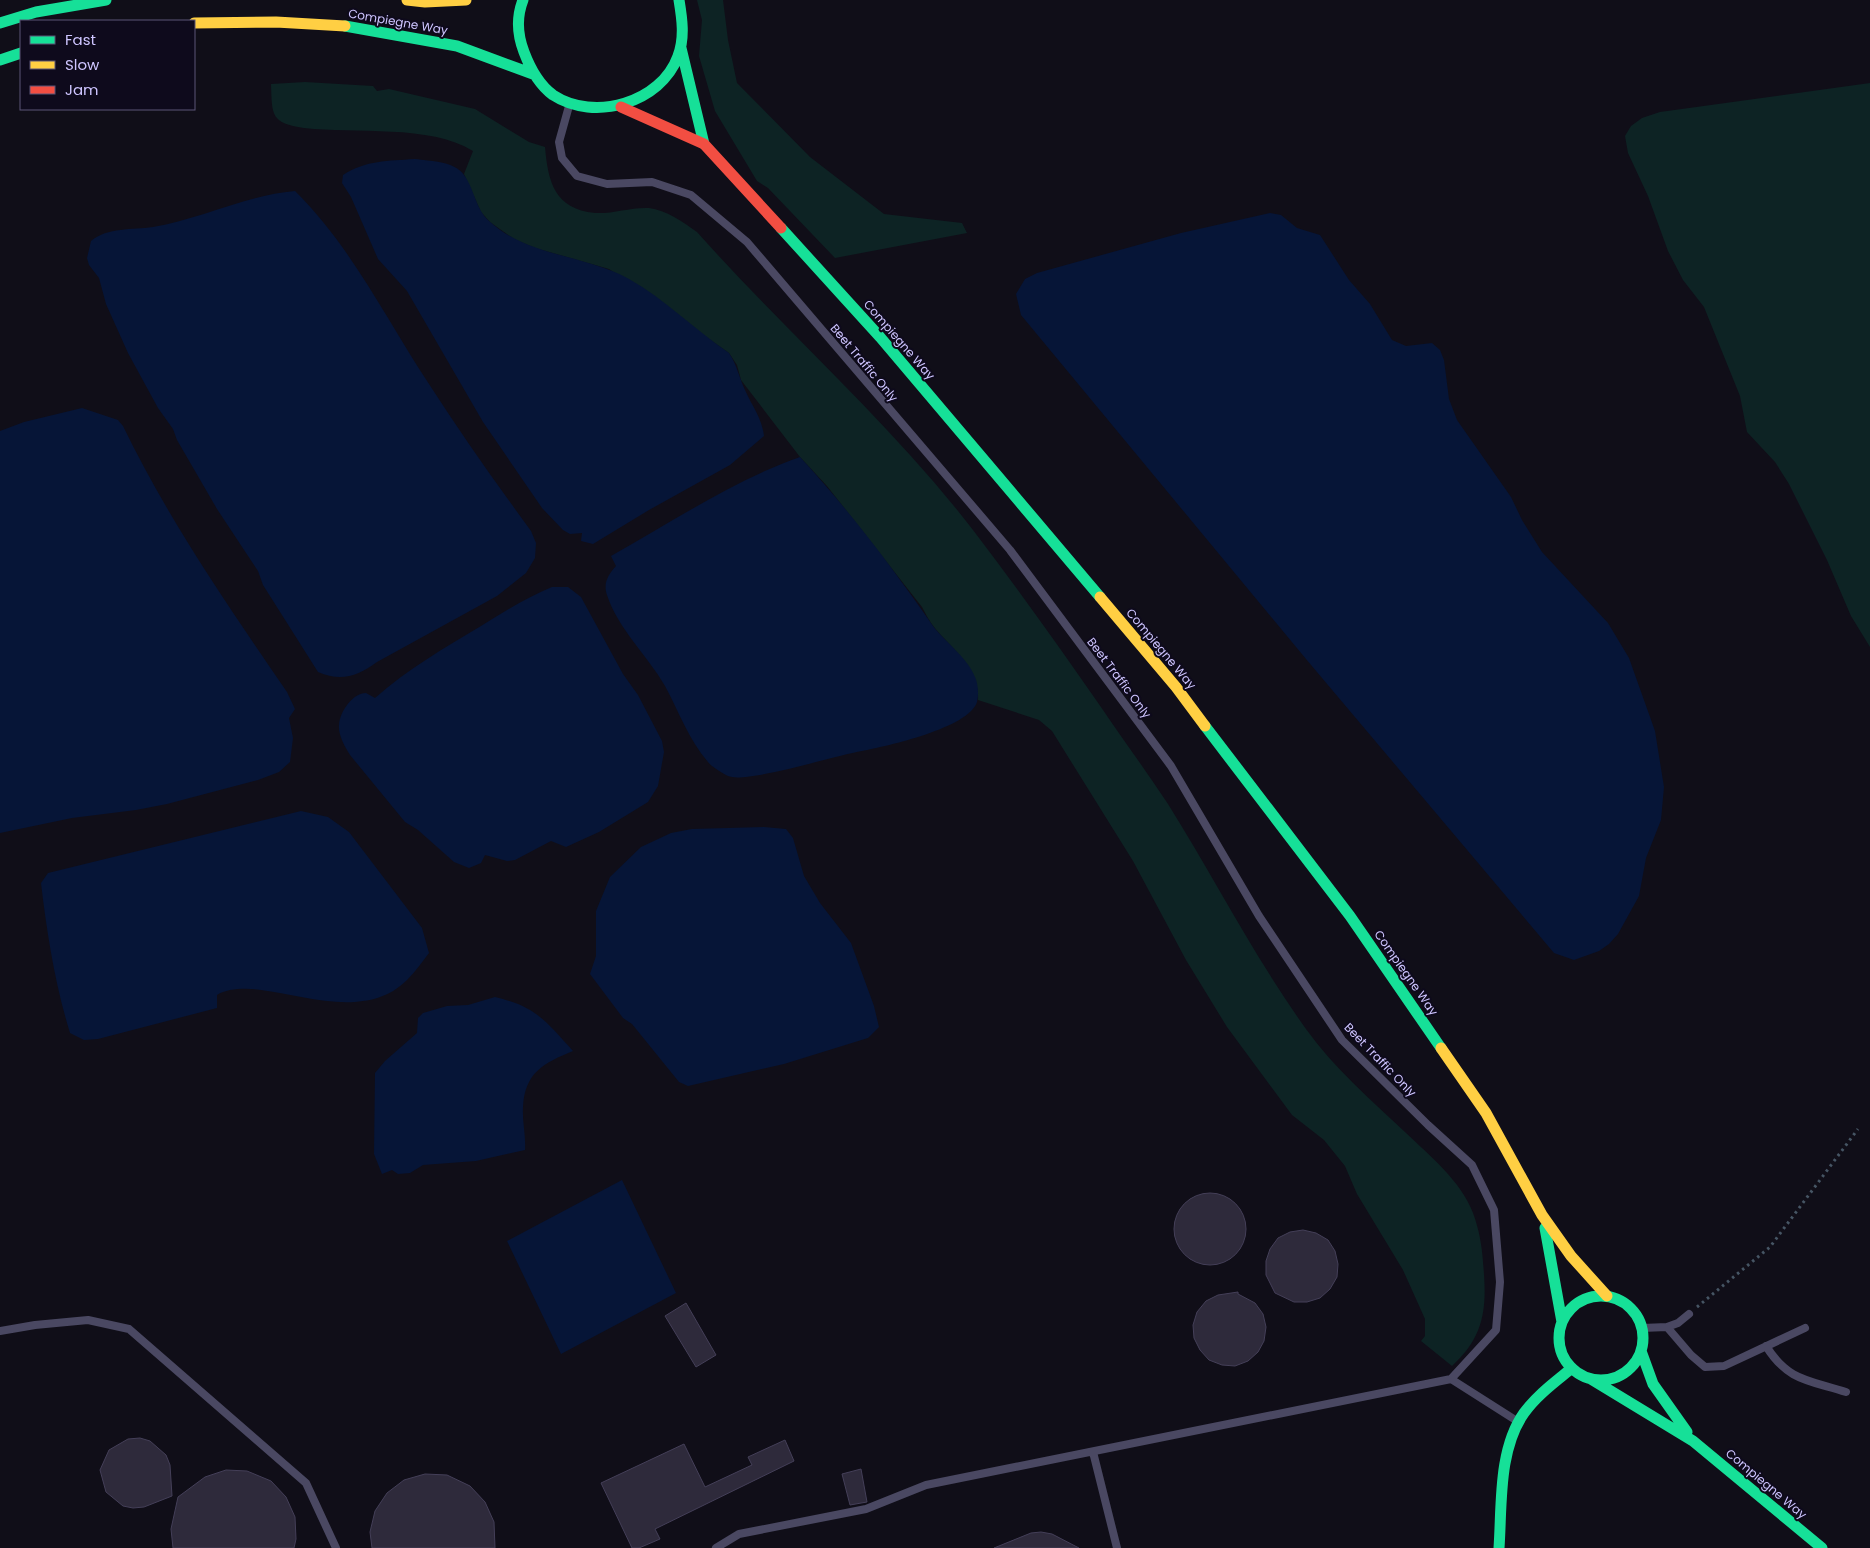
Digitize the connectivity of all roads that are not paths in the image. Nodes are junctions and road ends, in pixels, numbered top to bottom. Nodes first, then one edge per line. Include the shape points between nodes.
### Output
1 (106, 0) edge
2 (407, 0) edge
3 (466, 0) edge
4 (522, 0) edge
5 (679, 0) edge
6 (0, 23) edge
7 (195, 24) edge
8 (681, 48) junction
9 (20, 53) edge
10 (0, 60) edge
11 (532, 74) junction
12 (570, 104) junction
13 (621, 107) junction
14 (704, 144) junction
15 (1542, 1215) junction
16 (1607, 1296) junction
17 (1689, 1314) road end
18 (1562, 1322) junction
19 (1667, 1327) junction
20 (1642, 1328) junction
21 (1805, 1328) dead end
22 (0, 1331) edge
23 (1766, 1346) junction
24 (1641, 1351) junction
25 (1572, 1368) junction
26 (1451, 1379) junction
27 (1592, 1379) junction
28 (1846, 1392) dead end
29 (1518, 1422) junction
30 (1693, 1441) junction
31 (1093, 1452) junction
32 (336, 1548) edge
33 (716, 1548) edge
34 (1117, 1548) edge
35 (1498, 1548) edge
36 (1822, 1548) edge

1 - 6 main road via 36,12
2 - 3 main road, Compiegne Way
4 - 11 main road via 518,29 522,53
5 - 8 main road via 683,22
7 - 11 main road, Compiegne Way via 276,22 355,26 457,46
8 - 13 main road via 659,85 642,98
8 - 14 main road, Compiegne Way
9 - 10 main road
11 - 12 main road via 549,92
12 - 13 main road via 595,109
12 - 26 lane, Beet Traffic Only via 558,142 562,158 577,176 607,184 652,182 691,195 748,242 1010,550 1171,766 1259,916 1342,1040 1472,1165 1494,1210 1500,1291 1496,1330
13 - 14 main road, Compiegne Way
14 - 15 main road, Compiegne Way via 880,338 1176,687 1350,916 1486,1113
15 - 16 main road, Compiegne Way via 1571,1256
15 - 18 main road, Compiegne Way
16 - 18 main road via 1580,1301
16 - 20 main road via 1629,1307
17 - 19 lane
18 - 25 main road via 1560,1346
19 - 20 lane
19 - 23 lane via 1705,1367 1724,1366
20 - 24 main road
21 - 23 lane
22 - 32 lane via 88,1320 129,1329 306,1483
23 - 28 lane via 1786,1372
24 - 27 main road via 1631,1366 1616,1377
24 - 30 main road, Compiegne Way via 1653,1384
25 - 27 main road
25 - 29 main road via 1536,1400
26 - 29 lane
26 - 31 lane
27 - 30 main road, Compiegne Way
29 - 35 main road via 1504,1466
30 - 36 main road, Compiegne Way
31 - 33 lane via 926,1485 866,1509 739,1534
31 - 34 lane

